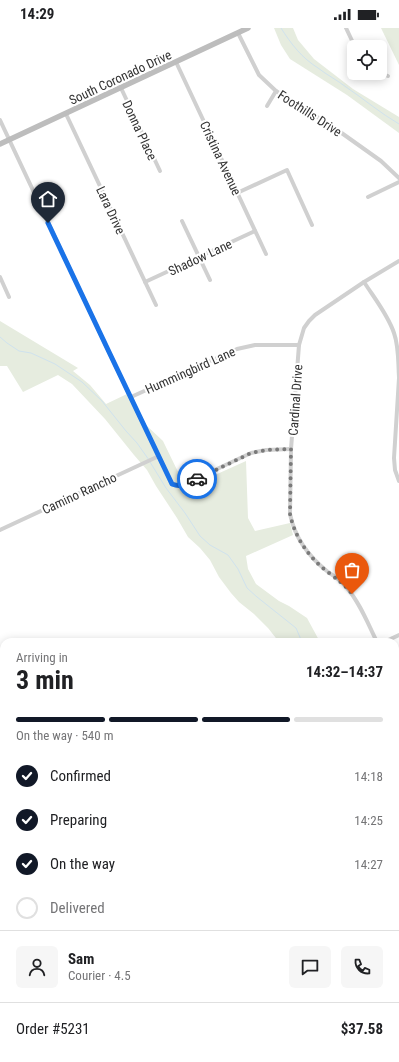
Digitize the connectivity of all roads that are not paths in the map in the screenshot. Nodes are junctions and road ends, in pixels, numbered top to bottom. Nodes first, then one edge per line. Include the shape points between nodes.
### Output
1 (248, 28) edge
2 (346, 28) edge
3 (238, 33) junction
4 (352, 40) edge
5 (176, 62) junction
6 (121, 88) junction
7 (276, 91) junction
8 (267, 106) dead end
9 (66, 114) junction
10 (0, 120) edge
11 (9, 140) junction
12 (0, 144) edge
13 (160, 171) dead end
14 (399, 178) edge
15 (399, 182) edge
16 (237, 193) junction
17 (368, 197) dead end
18 (182, 221) dead end
19 (312, 225) dead end
20 (255, 231) junction
21 (266, 254) dead end
22 (199, 257) junction
23 (399, 261) edge
24 (0, 277) edge
25 (210, 280) dead end
26 (145, 282) junction
27 (364, 282) junction
28 (9, 297) dead end
29 (156, 306) dead end
30 (299, 345) junction
31 (398, 349) edge
32 (399, 377) edge
33 (131, 397) junction
34 (291, 449) junction
35 (158, 456) junction
36 (399, 481) edge
37 (0, 530) edge
38 (375, 638) edge

1 - 3 street, South Coronado Drive
2 - 4 street
3 - 5 street, South Coronado Drive
3 - 7 street, Foothills Drive via 259,75
5 - 6 street, South Coronado Drive
5 - 16 street, Cristina Avenue
6 - 9 street, South Coronado Drive
6 - 13 street, Donna Place
7 - 8 street
7 - 14 street, Foothills Drive via 355,142
9 - 11 street, South Coronado Drive
9 - 26 street, Lara Drive
10 - 11 street
11 - 12 street, South Coronado Drive
11 - 33 street
15 - 17 street
16 - 19 street via 288,170
16 - 20 street, Cristina Avenue
18 - 22 street
20 - 21 street, Cristina Avenue
20 - 22 street, Shadow Lane
22 - 25 street
22 - 26 street, Shadow Lane
23 - 27 street, Cardinal Drive
24 - 28 street
26 - 29 street, Lara Drive
27 - 30 street, Cardinal Drive via 309,321
27 - 31 street via 387,318
30 - 33 street, Hummingbird Lane via 255,345 237,349
30 - 34 street, Cardinal Drive
31 - 32 street
32 - 36 street via 394,458
33 - 35 street
34 - 35 street via 251,453 178,486 172,484
34 - 38 street, Cardinal Drive via 290,514 296,534 307,552 352,594
35 - 37 street, Camino Rancho

